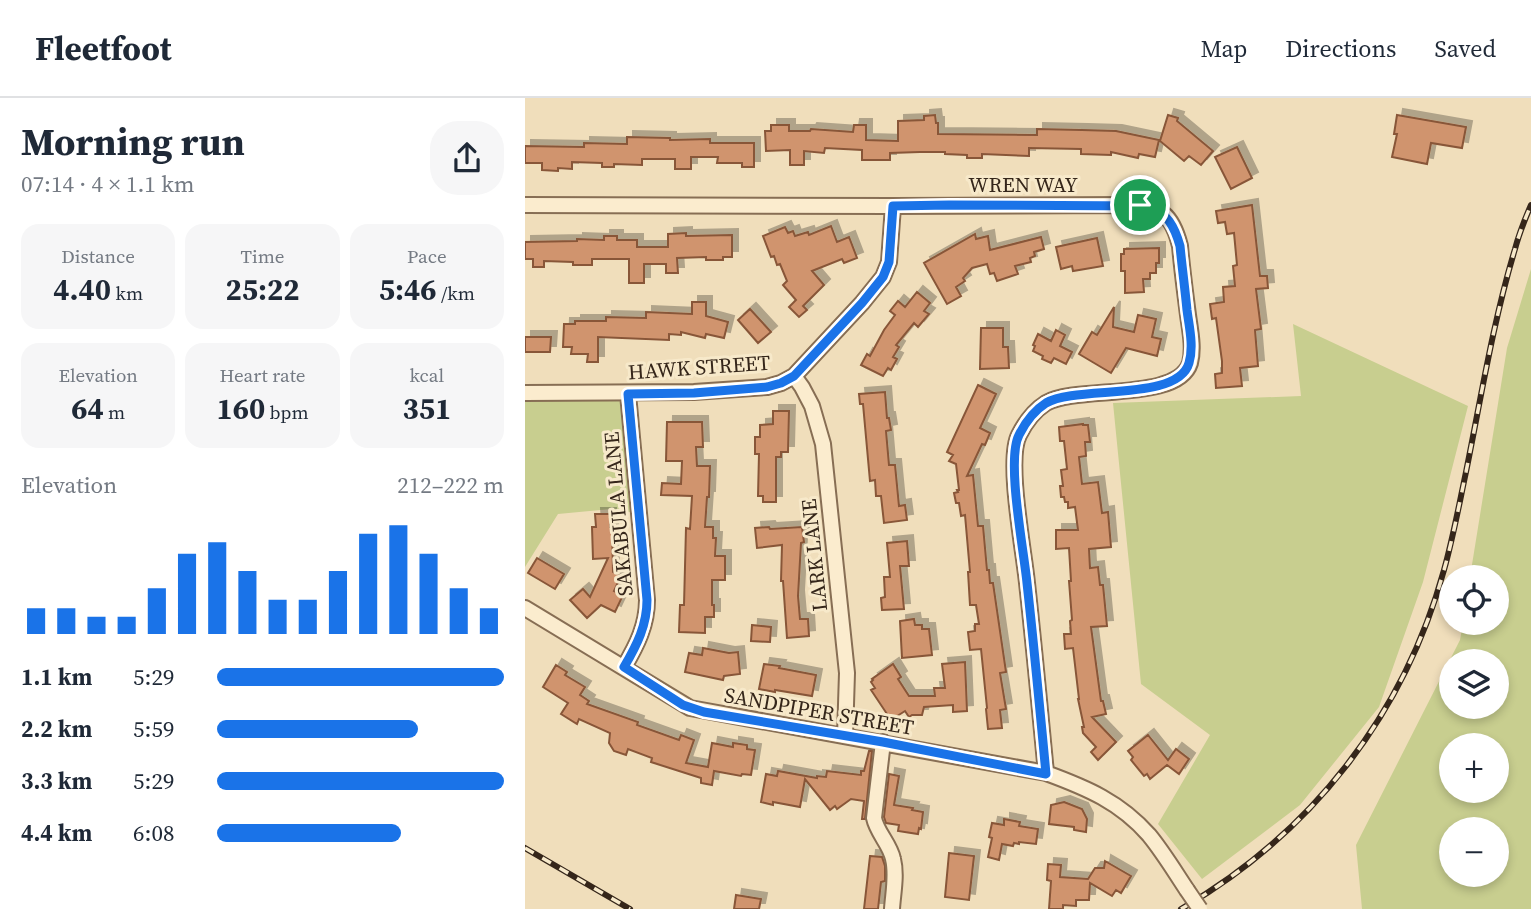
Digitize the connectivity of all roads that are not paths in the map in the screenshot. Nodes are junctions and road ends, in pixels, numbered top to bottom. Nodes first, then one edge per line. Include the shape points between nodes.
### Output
1 (525, 205) edge
2 (893, 206) junction
3 (794, 376) junction
4 (525, 393) edge
5 (628, 394) junction
6 (525, 608) edge
7 (624, 667) junction
8 (845, 736) junction
9 (883, 742) junction
10 (1046, 774) junction
11 (892, 909) edge
12 (1200, 909) edge

1 - 2 street, WREN WAY
2 - 3 street, HAWK STREET via 889,262 883,277
2 - 10 street, WREN WAY via 1147,206 1165,215 1180,246 1191,337 1185,371 1166,383 1136,390 1046,403 1025,424 1014,449
3 - 5 street, HAWK STREET via 767,387
3 - 8 street, LARK LANE via 812,406 823,444 847,673
4 - 5 street, HAWK STREET
5 - 7 street, SAKABULA LANE via 647,600 645,623
6 - 7 street, SANDPIPER STREET
7 - 8 street, SANDPIPER STREET via 690,708
8 - 9 street, SANDPIPER STREET
9 - 10 street, SANDPIPER STREET
9 - 11 street via 874,818 893,859
10 - 12 street, SANDPIPER STREET, bridge via 1122,809 1151,837

